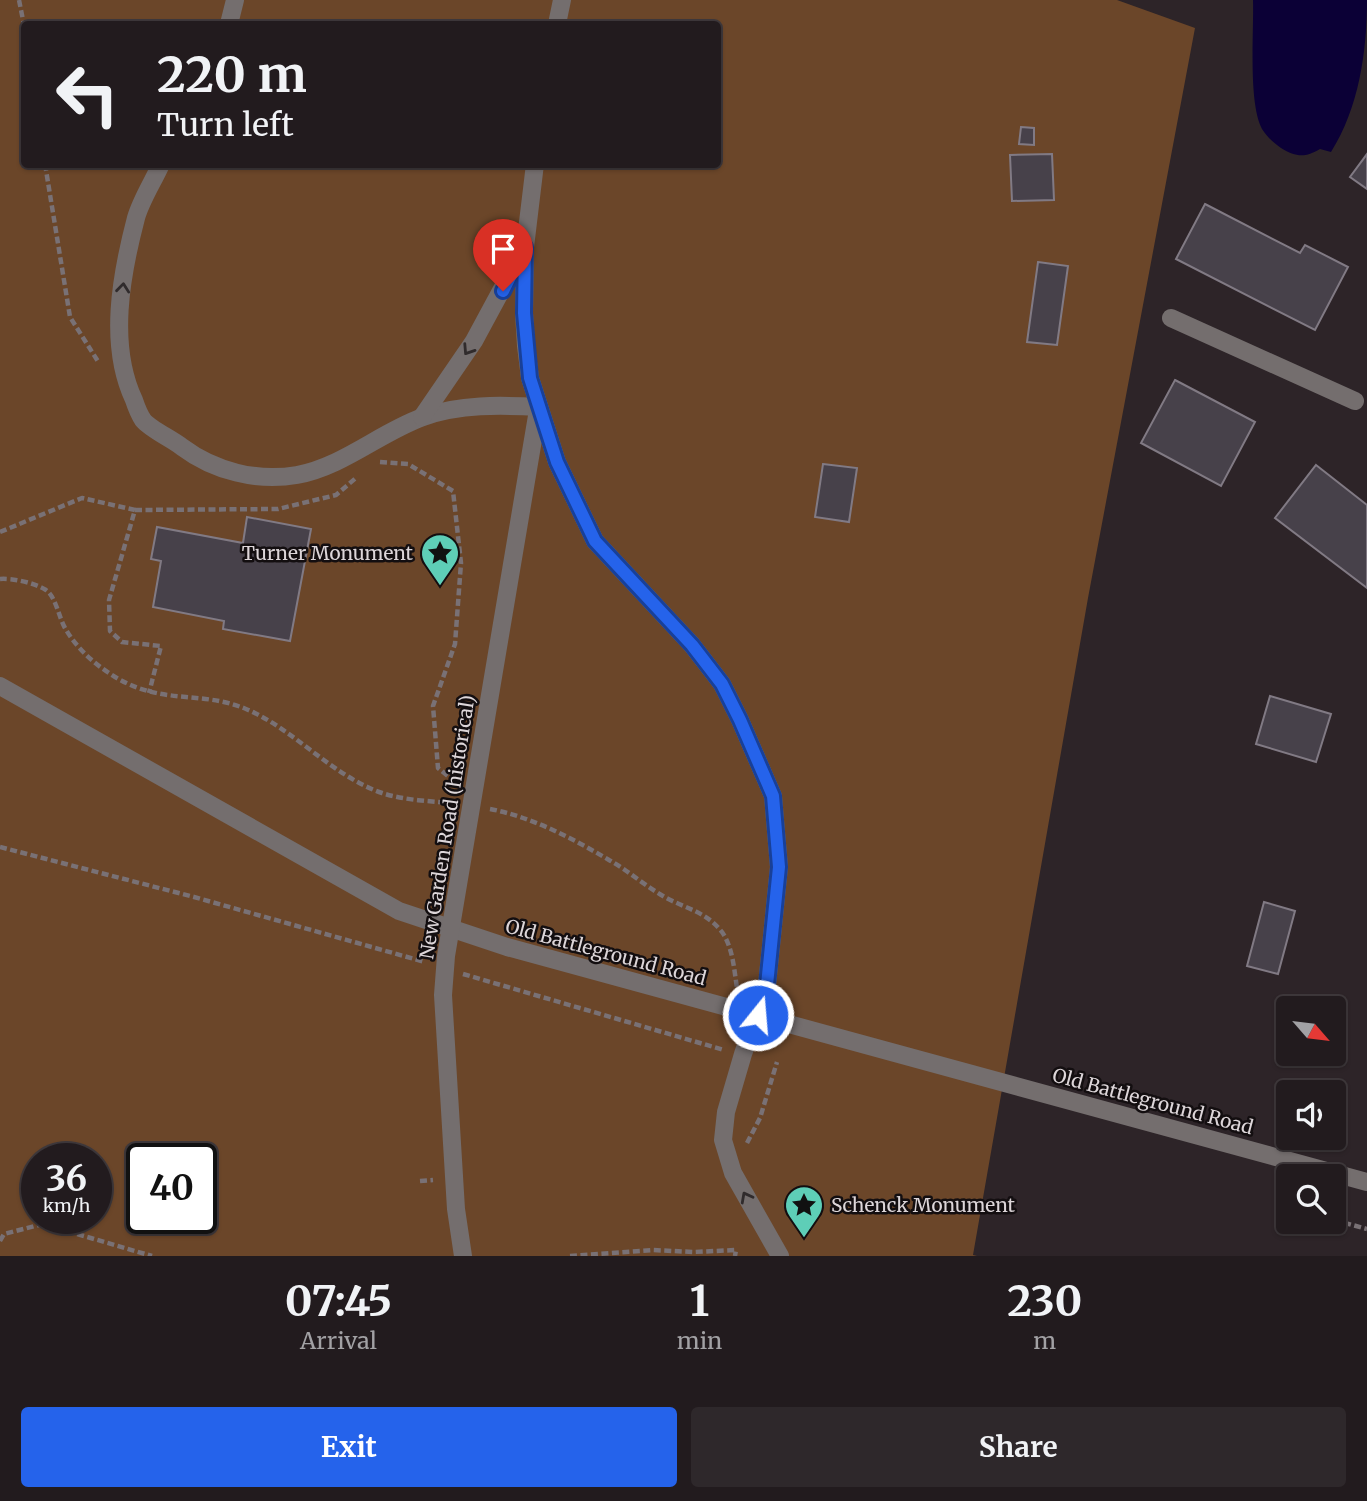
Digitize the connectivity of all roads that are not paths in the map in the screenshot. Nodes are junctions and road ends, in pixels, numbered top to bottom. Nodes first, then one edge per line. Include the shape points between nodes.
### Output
1 (235, 0) edge
2 (562, 0) edge
3 (230, 21) edge
4 (558, 21) edge
5 (159, 168) edge
6 (535, 168) edge
7 (525, 247) junction
8 (1171, 318) dead end
9 (1355, 401) dead end
10 (538, 407) junction
11 (422, 417) junction
12 (0, 686) edge
13 (449, 929) junction
14 (758, 1015) junction
15 (1367, 1182) edge
16 (463, 1256) edge
17 (780, 1256) edge

1 - 3 street
2 - 4 street
11 -> 5 street via 326,467 262,477 222,470 143,420 120,356 120,316 137,215
6 - 7 street
7 - 10 street via 526,346
7 -> 11 street via 474,341
8 - 9 street
10 - 11 street via 483,405
10 - 13 street, New Garden Road (historical)
10 - 14 street via 557,462 595,541 722,684 773,796 779,867 767,985
12 - 13 street, Old Battleground Road via 351,886 399,911
13 - 14 street, Old Battleground Road
13 - 16 street, New Garden Road (historical) via 443,995
14 - 15 street, Old Battleground Road
17 -> 14 street via 731,1166 723,1140 726,1112

